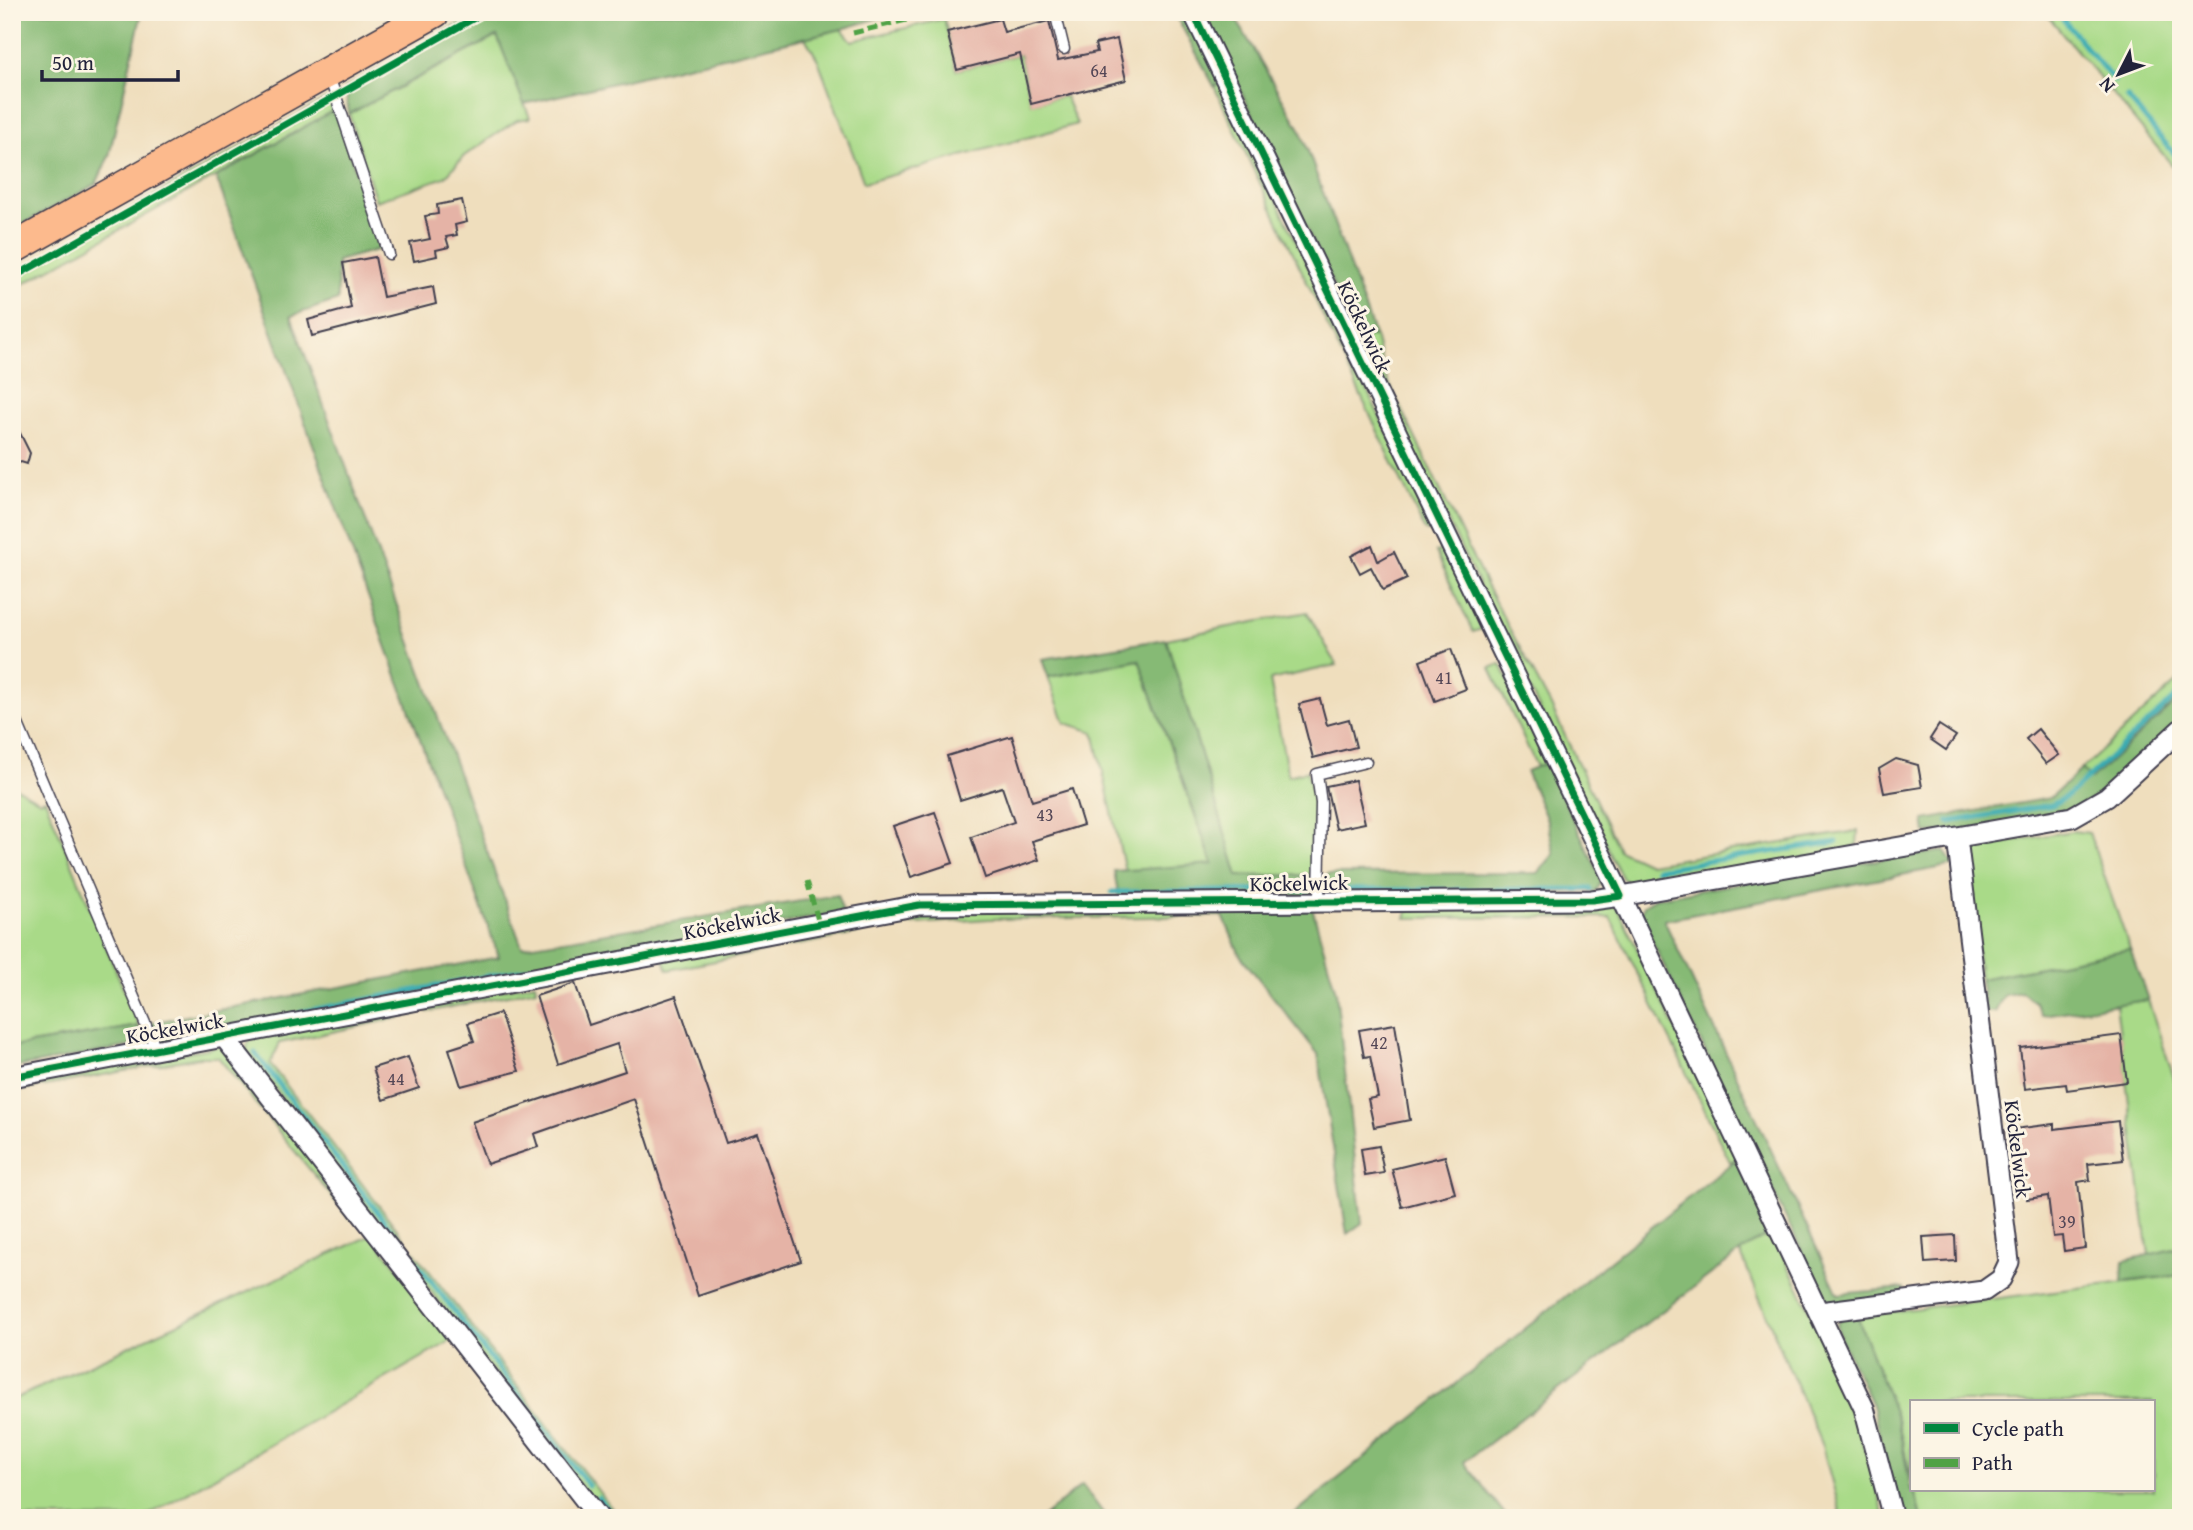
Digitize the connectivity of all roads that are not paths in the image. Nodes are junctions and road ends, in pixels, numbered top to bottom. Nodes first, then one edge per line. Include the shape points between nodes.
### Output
1 (435, 12) edge
2 (1055, 12) edge
3 (1193, 12) edge
4 (1064, 49) dead end
5 (327, 72) junction
6 (12, 249) edge
7 (389, 254) dead end
8 (12, 710) edge
9 (2181, 729) edge
10 (1367, 762) dead end
11 (1957, 838) junction
12 (1620, 896) junction
13 (1319, 900) junction
14 (224, 1037) junction
15 (156, 1049) junction
16 (12, 1077) edge
17 (1820, 1312) junction
18 (598, 1518) edge
19 (1893, 1518) edge

1 - 5 main road
2 - 4 lane
3 - 12 street, Köckelwick
5 - 6 main road
5 - 7 lane
8 - 15 lane
9 - 11 street, Köckelwick via 2085,812
10 - 13 lane via 1317,774 1321,803
11 - 12 street, Köckelwick
11 - 17 street, Köckelwick via 2009,1262 2001,1279 1984,1291
12 - 13 street, Köckelwick via 1592,900
12 - 17 street, Köckelwick
13 - 14 street, Köckelwick via 919,905
14 - 15 street, Köckelwick
14 - 18 street, Köckelwick
15 - 16 street, Köckelwick
17 - 19 street, Köckelwick via 1864,1408

